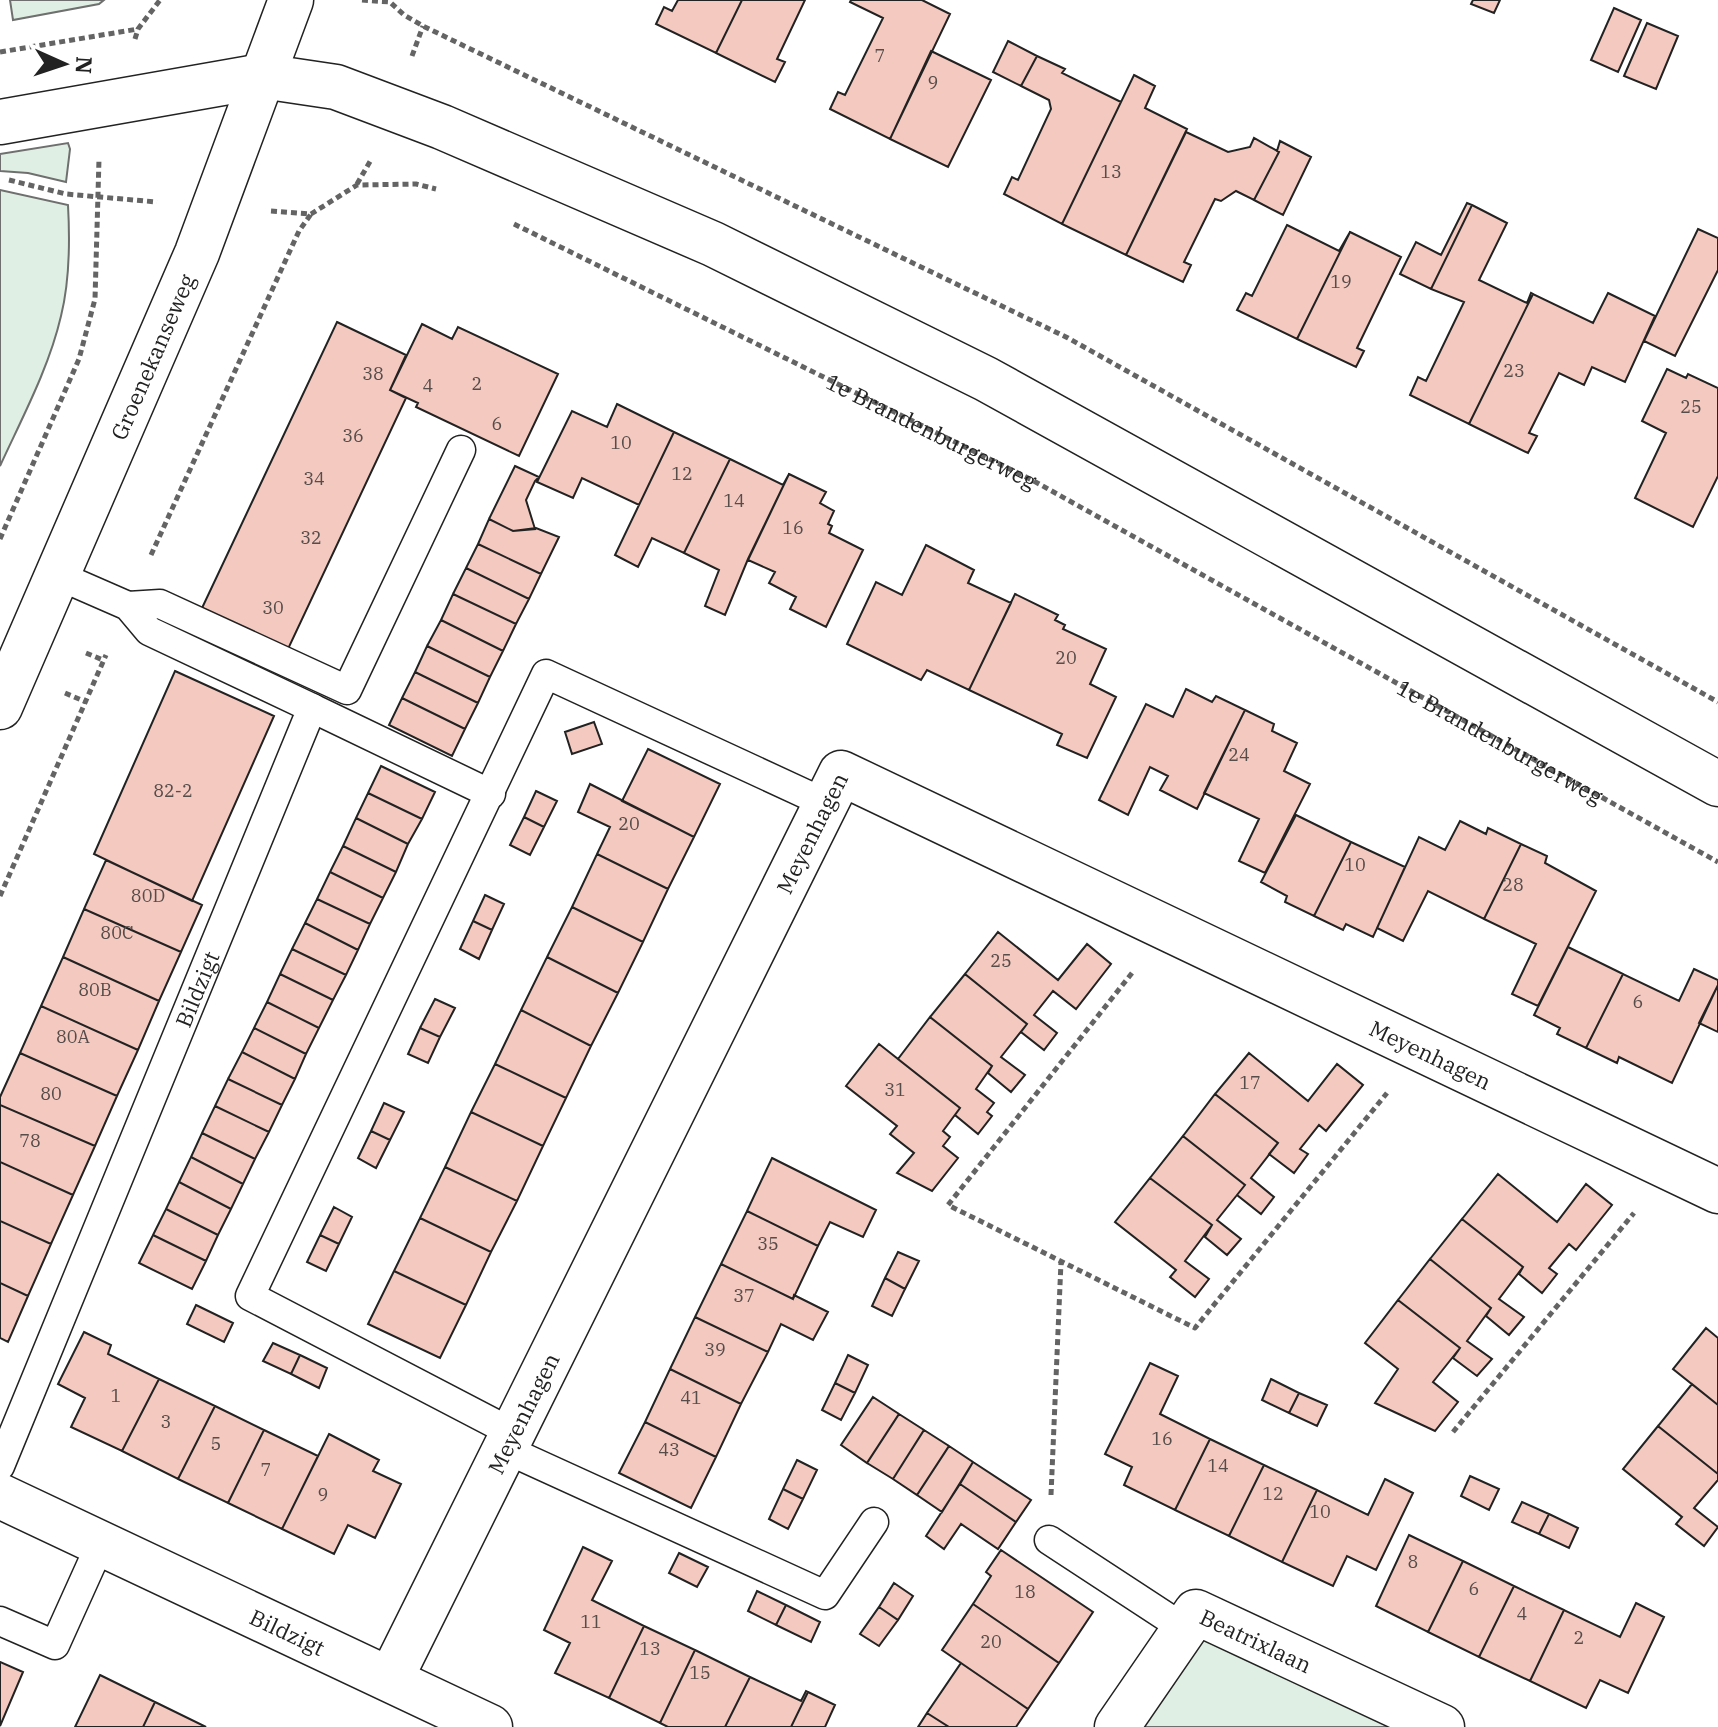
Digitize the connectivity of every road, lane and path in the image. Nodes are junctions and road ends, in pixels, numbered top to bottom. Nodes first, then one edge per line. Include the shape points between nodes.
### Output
1 (160, 0) edge
2 (291, 0) edge
3 (362, 0) edge
4 (390, 1) edge
5 (0, 52) edge
6 (262, 76) junction
7 (0, 122) edge
8 (0, 179) edge
9 (443, 191) dead end
10 (98, 197) junction
11 (214, 206) junction
12 (311, 214) junction
13 (513, 223) dead end
14 (461, 450) dead end
15 (0, 539) edge
16 (57, 575) junction
17 (128, 606) junction
18 (13, 644) edge
19 (1718, 702) edge
20 (0, 707) edge
21 (312, 708) junction
22 (1718, 784) edge
23 (491, 794) junction
24 (825, 803) junction
25 (1718, 862) edge
26 (0, 896) edge
27 (1167, 928) junction
28 (1422, 1050) junction
29 (1670, 1169) junction
30 (1718, 1191) edge
31 (1061, 1262) junction
32 (1453, 1432) dead end
33 (509, 1441) junction
34 (0, 1466) edge
35 (0, 1496) edge
36 (874, 1522) dead end
37 (1049, 1540) joint
38 (101, 1543) junction
39 (0, 1621) edge
40 (1185, 1629) junction
41 (391, 1678) junction
42 (490, 1727) edge
43 (1117, 1727) edge
44 (1442, 1727) edge

1 - 5 path via 138,29
2 - 6 street, Groenekanseweg
3 - 4 path
4 - 19 path via 423,26 1068,338
6 - 7 street
6 - 11 street, Groenekanseweg
6 - 22 street via 336,87 713,244 986,379
8 - 10 path
9 - 12 path via 416,184 357,185
10 - 11 path
10 - 15 path via 95,299 79,359
11 - 12 path
11 - 16 street, Groenekanseweg
12 - 17 path
13 - 25 path, 1e Brandenburgerweg via 1032,480
14 - 17 lane via 347,690 160,604
16 - 17 lane
16 - 18 street, Groenekanseweg
17 - 21 lane via 149,631
17 - 26 path
18 - 20 street, Groenekanseweg
21 - 23 lane
21 - 34 lane, Bildzigt
23 - 24 lane via 546,674
23 - 33 lane via 250,1296
24 - 27 street, Meyenhagen via 841,773
24 - 33 street, Meyenhagen
27 - 28 street, Meyenhagen
27 - 31 path via 948,1205
28 - 29 street, Meyenhagen
28 - 31 path via 1195,1328
29 - 30 street, Meyenhagen
29 - 32 path
31 - 37 path
33 - 36 lane via 825,1595
33 - 41 street, Meyenhagen
35 - 38 street, Bildzigt
37 - 40 lane
38 - 39 lane via 55,1645
38 - 41 street, Bildzigt
40 - 43 street, Beatrixlaan
40 - 44 street, Beatrixlaan via 1196,1612
41 - 42 street, Bildzigt

